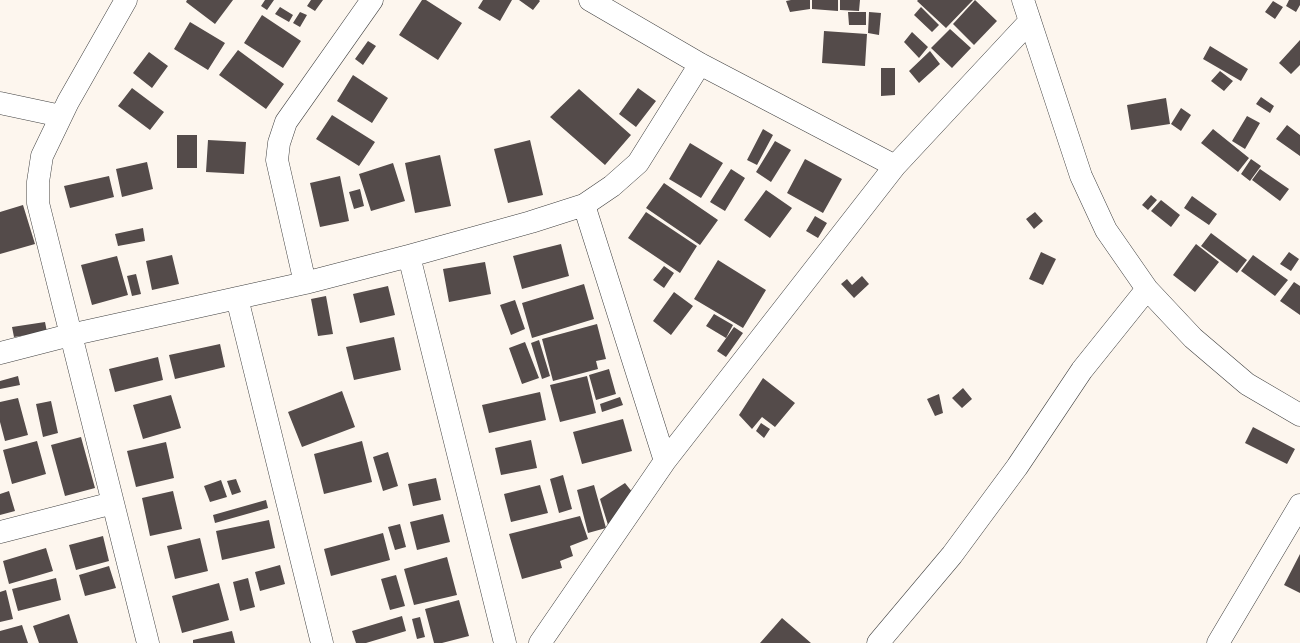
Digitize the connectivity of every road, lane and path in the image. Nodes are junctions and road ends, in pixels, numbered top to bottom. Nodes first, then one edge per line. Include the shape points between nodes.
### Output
1 (126, 0) edge
2 (372, 0) edge
3 (590, 0) edge
4 (1023, 0) edge
5 (1030, 21) junction
6 (700, 64) junction
7 (0, 103) edge
8 (61, 116) junction
9 (895, 166) junction
10 (584, 205) junction
11 (409, 256) junction
12 (305, 283) junction
13 (1147, 289) junction
14 (237, 298) junction
15 (70, 335) junction
16 (0, 353) edge
17 (1300, 415) edge
18 (665, 461) junction
19 (112, 503) junction
20 (1300, 505) edge
21 (0, 532) edge
22 (148, 643) edge
23 (322, 643) edge
24 (505, 643) edge
25 (540, 643) edge
26 (878, 643) edge
27 (1218, 643) edge

1 - 8 street
2 - 12 street via 286,122 279,143 278,160
3 - 6 street
4 - 5 street
5 - 9 street
5 - 13 street via 1081,176 1106,230
6 - 9 street
6 - 10 street via 638,162 612,186
7 - 8 street
8 - 15 street via 42,156 38,203
9 - 18 street
10 - 11 street
10 - 18 street
11 - 12 street
11 - 24 street
12 - 14 street
13 - 17 street via 1193,338 1247,384
13 - 26 street via 1082,370 1017,467 952,555
14 - 15 street
14 - 23 street
15 - 16 street
15 - 19 street
18 - 25 street
19 - 21 street
19 - 22 street
20 - 27 street

